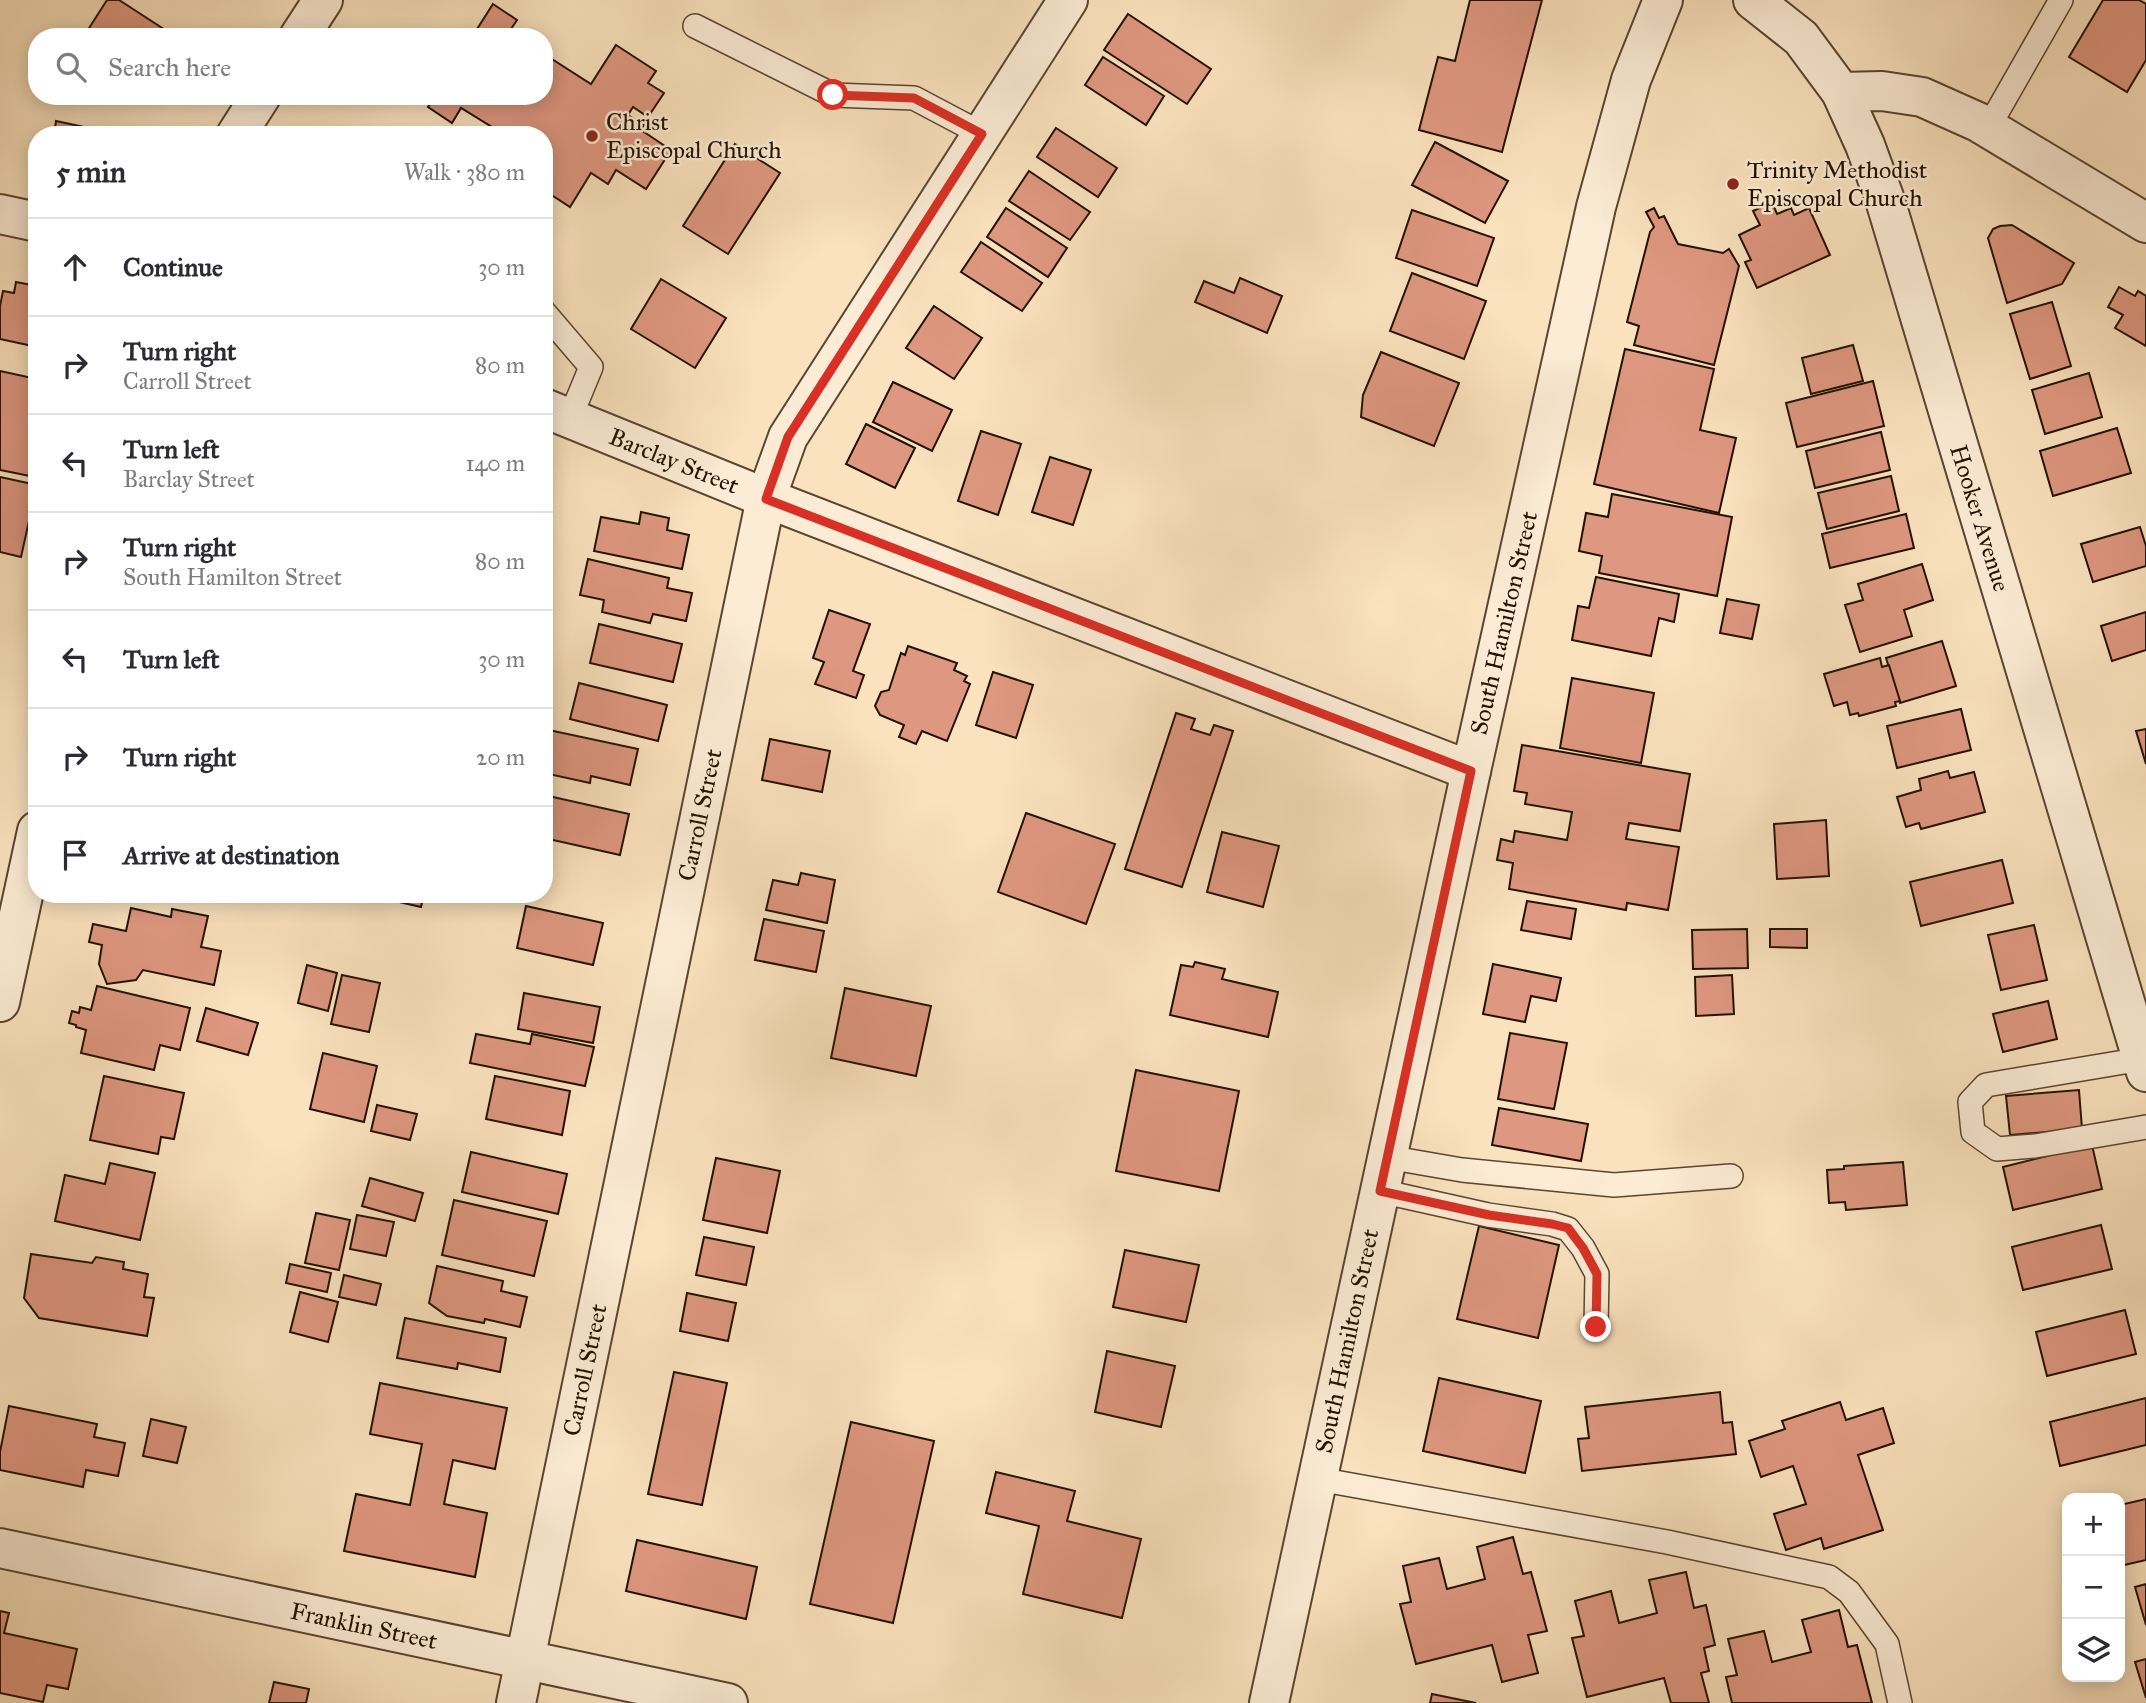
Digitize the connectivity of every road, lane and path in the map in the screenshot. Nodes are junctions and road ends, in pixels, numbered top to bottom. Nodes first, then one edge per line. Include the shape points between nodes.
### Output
1 (323, 0) edge
2 (1068, 0) edge
3 (1663, 0) edge
4 (1753, 0) edge
5 (2061, 0) edge
6 (695, 26) dead end
7 (305, 28) edge
8 (1841, 92) junction
9 (255, 105) edge
10 (242, 126) edge
11 (1988, 128) junction
12 (982, 134) junction
13 (0, 214) edge
14 (28, 220) edge
15 (2146, 223) edge
16 (553, 323) edge
17 (557, 413) edge
18 (766, 499) junction
19 (1471, 771) junction
20 (28, 873) edge
21 (0, 1002) edge
22 (2144, 1065) edge
23 (2146, 1126) edge
24 (1384, 1174) junction
25 (1731, 1176) dead end
26 (1596, 1327) dead end
27 (1318, 1479) junction
28 (0, 1548) edge
29 (525, 1661) junction
30 (516, 1703) edge
31 (728, 1703) edge
32 (1269, 1703) edge
33 (1900, 1703) edge

1 - 7 street
2 - 12 street, Carroll Street
3 - 19 street, South Hamilton Street via 1631,80 1596,207
4 - 8 street, Hooker Avenue via 1801,38
5 - 11 lane
6 - 12 lane via 833,95 914,98
8 - 11 street via 1882,91 1922,97
8 - 22 street, Hooker Avenue via 1885,200
9 - 10 street
11 - 15 street
12 - 18 street, Carroll Street via 788,437
13 - 14 street
16 - 17 lane via 591,367
17 - 18 street, Barclay Street
18 - 19 street, Barclay Street
18 - 29 street, Carroll Street
19 - 24 street, South Hamilton Street
20 - 21 street
22 - 23 lane via 1986,1085 1970,1102 1973,1132 1997,1149
24 - 25 lane via 1462,1170 1614,1185
24 - 26 lane via 1489,1215 1568,1228 1597,1274
24 - 27 street, South Hamilton Street
27 - 32 street, South Hamilton Street
27 - 33 lane via 1667,1542 1829,1577 1849,1592 1887,1644
28 - 29 street, Franklin Street
29 - 30 street, Carroll Street
29 - 31 street, Franklin Street

